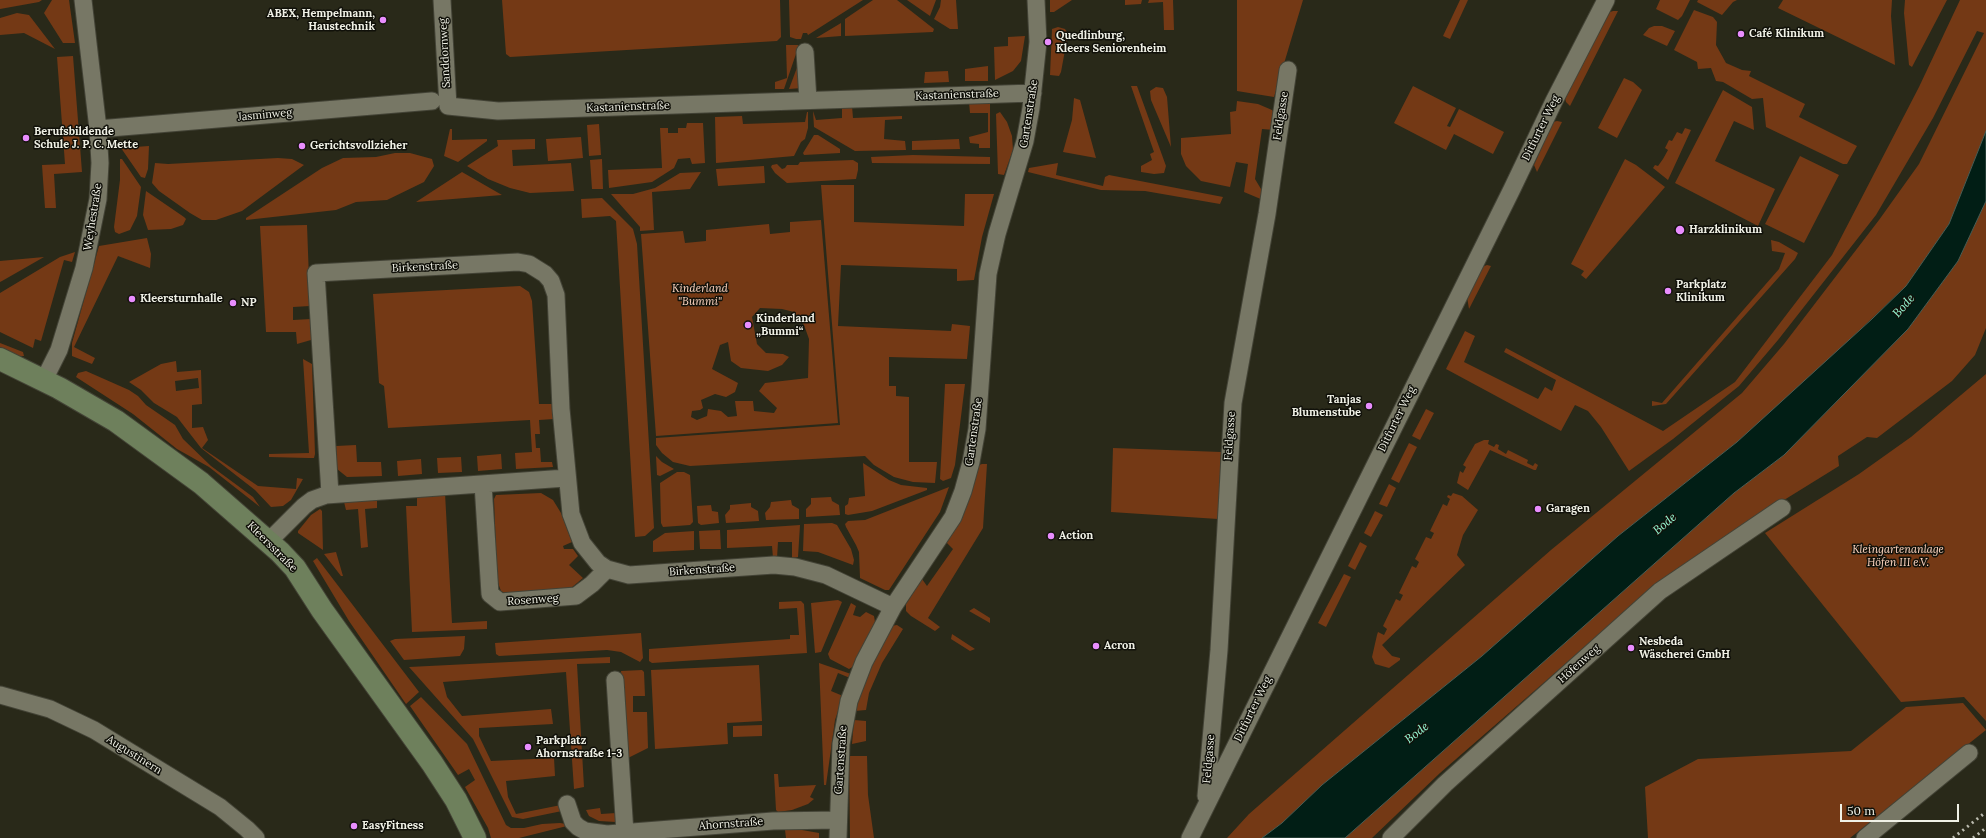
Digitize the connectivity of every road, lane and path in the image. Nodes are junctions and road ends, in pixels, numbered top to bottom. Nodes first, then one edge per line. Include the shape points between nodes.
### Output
1 (83, 0) edge
2 (442, 0) edge
3 (1036, 0) edge
4 (1606, 0) edge
5 (805, 52) dead end
6 (1288, 70) dead end
7 (1033, 93) junction
8 (808, 100) junction
9 (432, 101) dead end
10 (448, 106) joint
11 (98, 129) junction
12 (0, 359) edge
13 (44, 380) junction
14 (566, 478) junction
15 (482, 484) junction
16 (330, 494) junction
17 (1782, 508) dead end
18 (269, 541) junction
19 (607, 569) junction
20 (893, 607) junction
21 (615, 680) dead end
22 (0, 695) edge
23 (1969, 753) dead end
24 (567, 804) dead end
25 (1205, 806) junction
26 (838, 820) junction
27 (625, 833) junction
28 (256, 838) edge
29 (475, 838) edge
30 (838, 838) edge
31 (1190, 838) edge
32 (1391, 838) edge
33 (1865, 838) edge

1 - 11 street, Weyhestraße
2 - 10 street, Sanddornweg
3 - 7 street, Gartenstraße via 1038,42
4 - 25 street, Ditfurter Weg
5 - 8 street
6 - 25 street, Feldgasse via 1267,214 1233,403 1219,650
7 - 8 street, Kastanienstraße
7 - 20 street, Gartenstraße via 1025,141 997,234 988,274 977,429 971,462 953,517
8 - 10 street, Kastanienstraße via 498,111
9 - 11 street, Jasminweg
11 - 13 street, Weyhestraße via 98,199 84,268 59,350
12 - 13 main road, Kleersstraße
13 - 18 main road, Kleersstraße via 116,420 201,483
14 - 15 street
14 - 16 street, Birkenstraße via 556,295 551,281 545,274 533,266 518,262 316,273
14 - 19 street, Birkenstraße via 571,514 582,543 592,557
15 - 16 street
15 - 19 street, Rosenweg via 490,594 500,602 576,596
16 - 18 street via 308,503
17 - 32 street, Höfenweg via 1660,591 1445,784
18 - 29 main road, Kleersstraße via 295,568 322,610 432,763 456,800
19 - 20 street, Birkenstraße via 629,575 788,566 826,575
20 - 26 street, Gartenstraße via 864,662 849,701 839,768
21 - 27 street
22 - 28 street, Augustinern via 50,709 94,730 220,807
23 - 33 street
24 - 27 street, Ahornstraße via 573,822 585,831
25 - 31 street, Ditfurter Weg
26 - 27 street, Ahornstraße via 773,821
26 - 30 street, Gartenstraße

